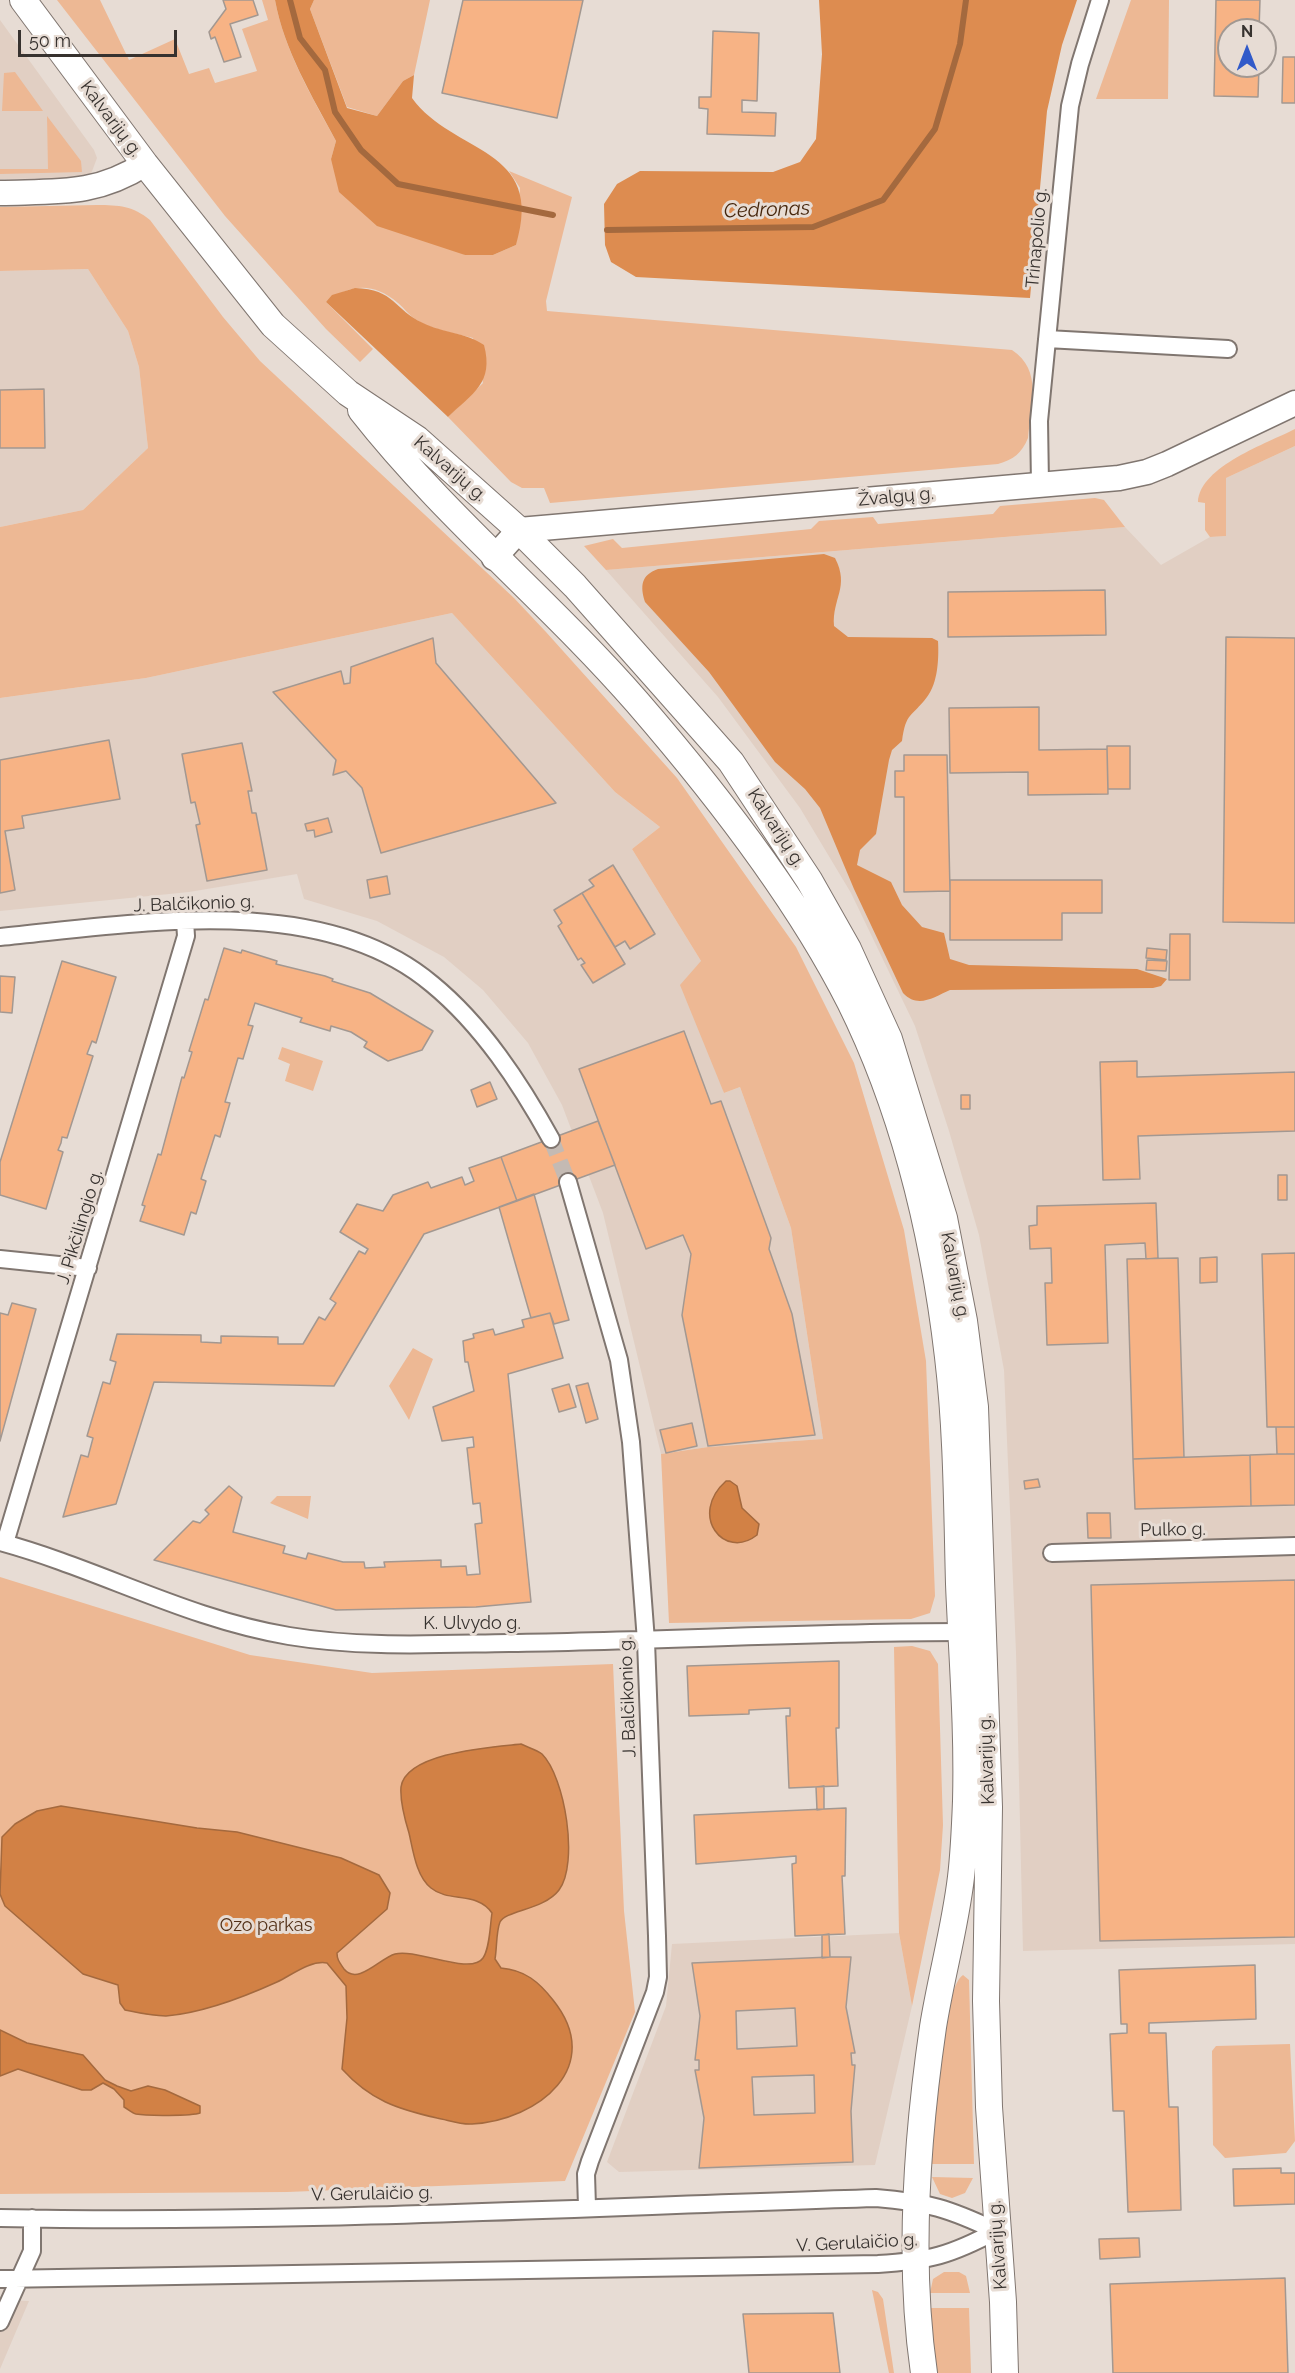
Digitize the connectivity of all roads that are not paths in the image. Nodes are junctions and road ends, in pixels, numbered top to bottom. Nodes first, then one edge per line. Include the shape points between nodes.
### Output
1 (23, 0) edge
2 (1100, 0) edge
3 (145, 164) junction
4 (0, 193) edge
5 (1047, 339) junction
6 (1228, 349) dead end
7 (348, 393) junction
8 (1295, 403) edge
9 (1040, 484) junction
10 (519, 530) junction
11 (494, 558) junction
12 (732, 762) junction
13 (704, 782) junction
14 (185, 921) junction
15 (0, 937) edge
16 (551, 1139) tunnel mouth
17 (568, 1182) tunnel mouth
18 (0, 1259) edge
19 (88, 1268) junction
20 (3, 1542) edge
21 (1295, 1546) edge
22 (1052, 1553) dead end
23 (961, 1632) junction
24 (646, 1641) junction
25 (918, 2201) junction
26 (587, 2207) junction
27 (0, 2218) edge
28 (32, 2218) junction
29 (996, 2231) junction
30 (917, 2262) junction
31 (0, 2279) edge
32 (21, 2280) junction
33 (0, 2322) edge
34 (924, 2373) edge
35 (1005, 2373) edge

1 - 3 main road, Kalvarijų g.
2 - 5 street, Trinapolio g. via 1070,106
3 - 4 main road via 97,188
3 - 7 main road, Kalvarijų g. via 273,325
5 - 6 street
5 - 9 street, Trinapolio g. via 1039,421
7 - 10 main road, Kalvarijų g. via 417,439
7 - 11 main road, Kalvarijų g. via 399,459
8 - 9 main road, Žvalgų g. via 1147,472
9 - 10 main road, Žvalgų g.
10 - 11 main road
10 - 12 main road, Kalvarijų g. via 575,586
11 - 13 main road, Kalvarijų g. via 586,645
12 - 13 main road
12 - 29 main road, Kalvarijų g. via 809,880 848,950 889,1039 955,1268 975,1407 989,1807 986,2001
13 - 23 main road, Kalvarijų g. via 800,916 848,998 894,1110 928,1237 949,1361
14 - 15 street, J. Balčikonio g.
14 - 16 street, J. Balčikonio g. via 293,925 386,954 432,984 470,1023 514,1078
14 - 19 street, J. Pikčilingio g. via 186,936
17 - 24 street, J. Balčikonio g. via 619,1360 631,1442
18 - 19 street
19 - 20 street, J. Pikčilingio g.
20 - 24 street, K. Ulvydo g. via 190,1612 244,1628 291,1636 381,1644
21 - 22 street, Pulko g.
23 - 24 street, K. Ulvydo g.
23 - 25 main road, Kalvarijų g. via 966,1741 964,1843 958,1902 928,2064
24 - 26 street, J. Balčikonio g. via 658,1977 586,2174
25 - 26 street, V. Gerulaičio g.
25 - 29 street, V. Gerulaičio g. via 956,2212
25 - 30 main road, Kalvarijų g.
26 - 28 street, V. Gerulaičio g. via 98,2220
27 - 28 street, V. Gerulaičio g.
28 - 32 street via 32,2251
29 - 30 street, V. Gerulaičio g. via 958,2251
29 - 35 main road, Kalvarijų g.
30 - 32 street, V. Gerulaičio g.
30 - 34 main road, Kalvarijų g.
31 - 32 street, V. Gerulaičio g.
32 - 33 street

